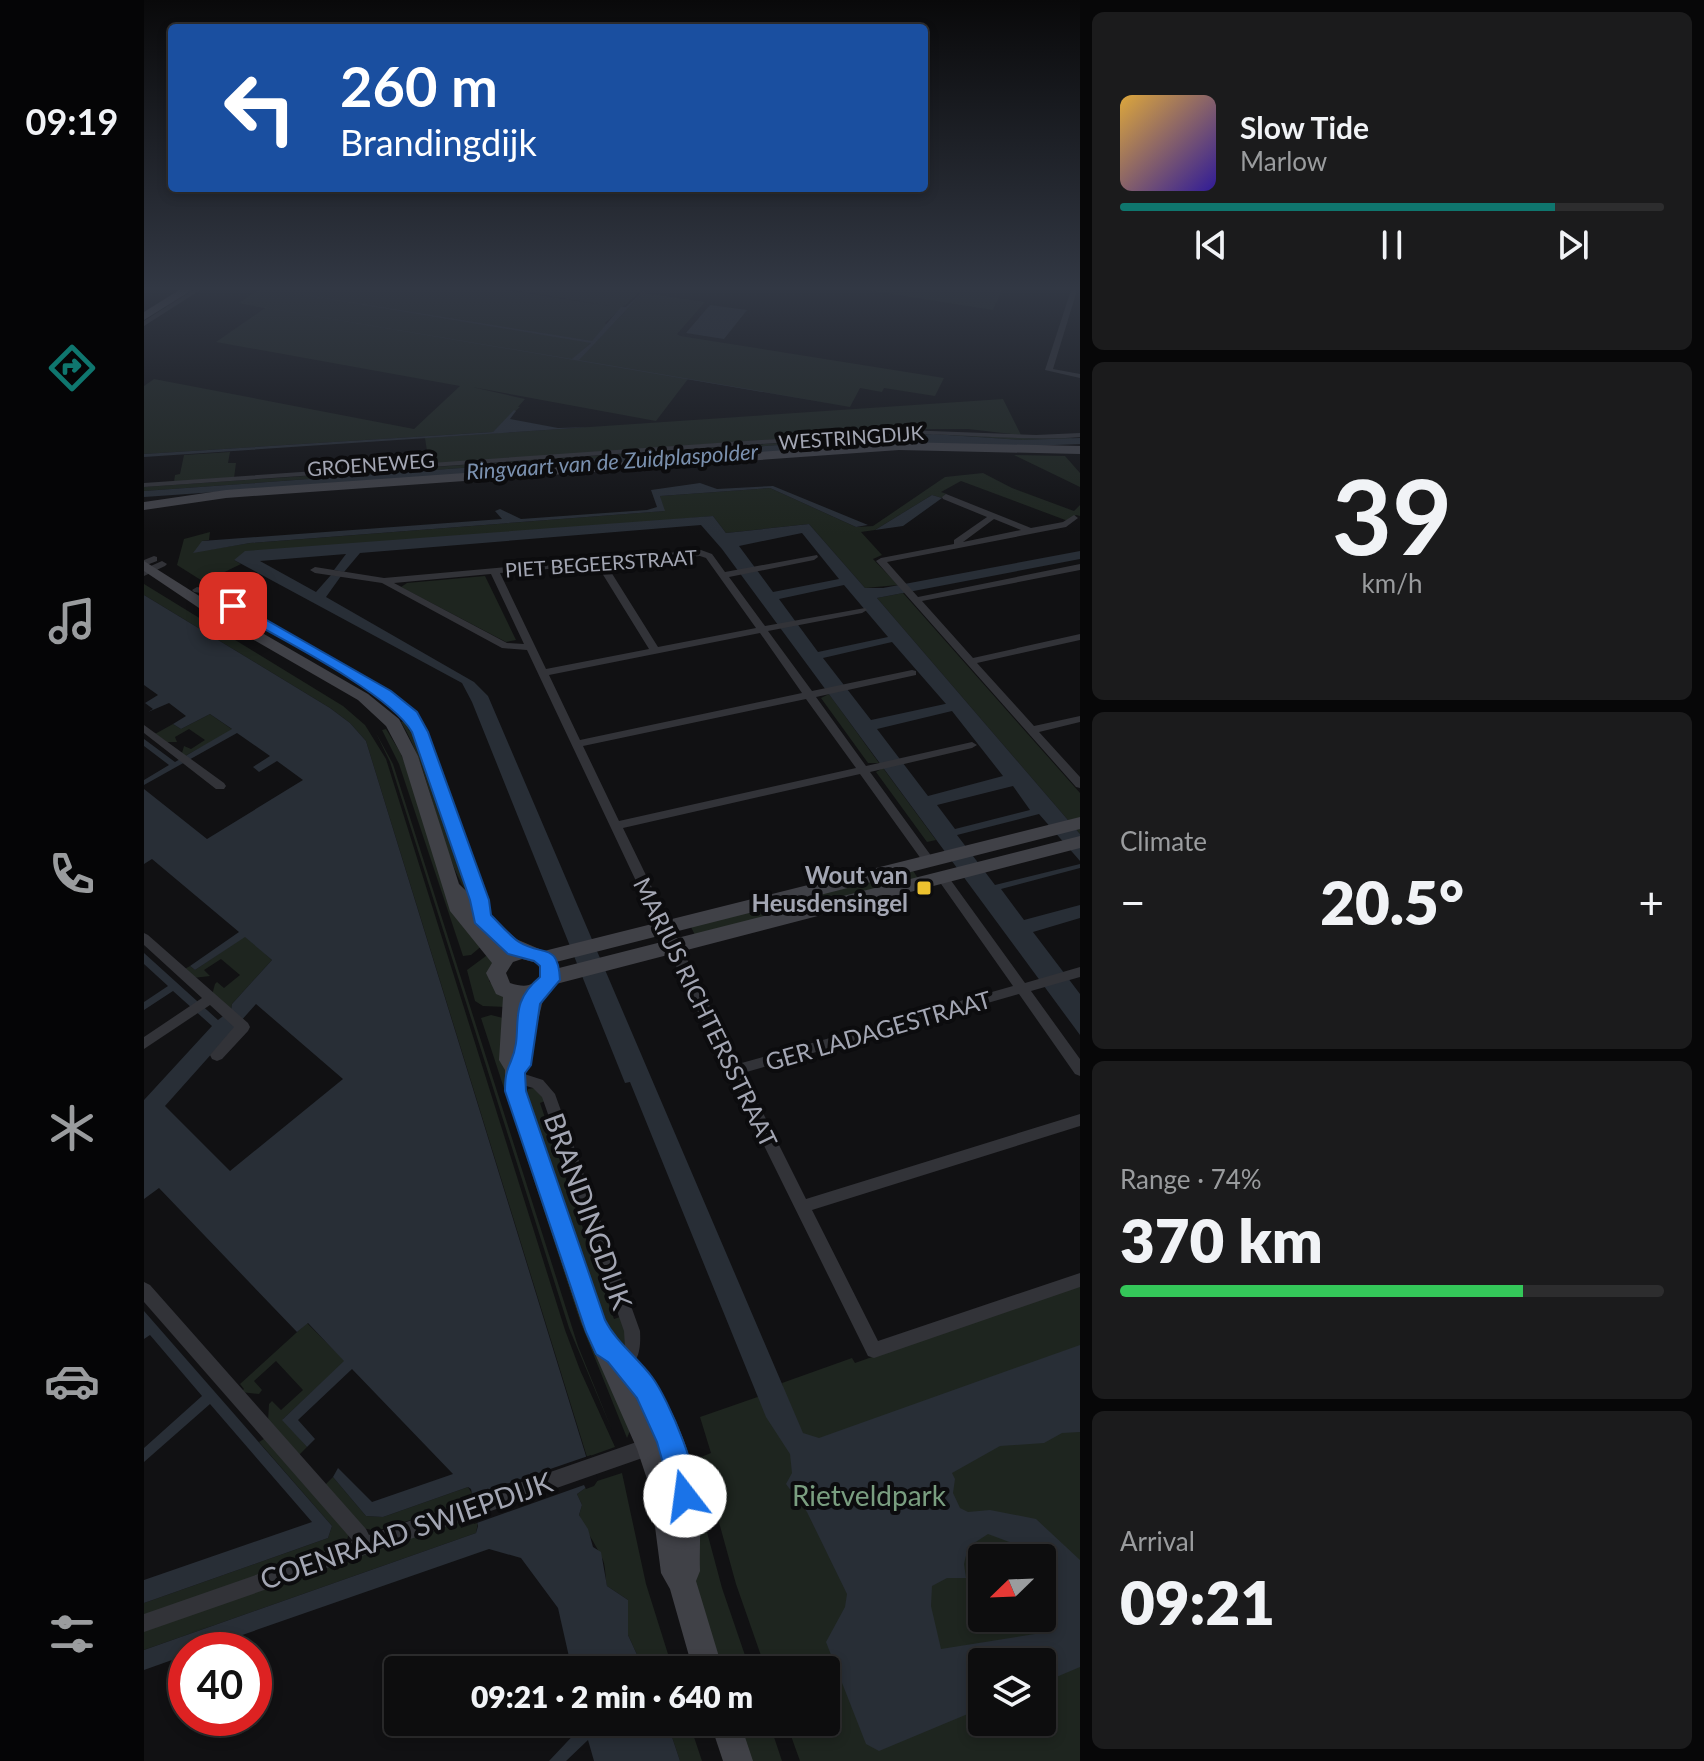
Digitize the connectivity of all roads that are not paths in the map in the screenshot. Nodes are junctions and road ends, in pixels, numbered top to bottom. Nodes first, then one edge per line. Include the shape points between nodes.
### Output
1 (1049, 369) edge
2 (1080, 376) edge
3 (1080, 435) edge
4 (1080, 450) edge
5 (144, 485) edge
6 (946, 497) dead end
7 (144, 506) edge
8 (993, 516) junction
9 (1074, 518) dead end
10 (1030, 531) junction
11 (954, 544) junction
12 (814, 557) dead end
13 (600, 562) junction
14 (149, 564) edge
15 (1080, 567) edge
16 (315, 570) dead end
17 (494, 571) junction
18 (728, 574) junction
19 (384, 581) junction
20 (197, 590) junction
21 (912, 596) junction
22 (862, 610) dead end
23 (224, 614) junction
24 (768, 628) junction
25 (1080, 637) edge
26 (531, 647) junction
27 (655, 651) junction
28 (971, 661) junction
29 (543, 673) junction
30 (912, 673) dead end
31 (815, 694) junction
32 (1080, 719) edge
33 (144, 728) edge
34 (1032, 730) junction
35 (577, 744) junction
36 (972, 745) dead end
37 (869, 768) junction
38 (1080, 784) edge
39 (220, 786) dead end
40 (1077, 824) edge
41 (616, 826) junction
42 (1073, 844) edge
43 (937, 858) junction
44 (950, 876) junction
45 (453, 887) junction
46 (482, 918) junction
47 (665, 928) junction
48 (674, 946) junction
49 (148, 947) edge
50 (522, 952) junction
51 (544, 958) junction
52 (502, 961) junction
53 (1073, 974) edge
54 (552, 977) junction
55 (1028, 987) junction
56 (535, 993) junction
57 (513, 994) junction
58 (208, 1000) junction
59 (144, 1044) edge
60 (217, 1055) dead end
61 (735, 1070) junction
62 (1080, 1070) edge
63 (515, 1073) junction
64 (1080, 1120) edge
65 (801, 1207) junction
66 (1080, 1280) edge
67 (144, 1290) edge
68 (614, 1359) junction
69 (659, 1443) junction
70 (363, 1546) junction
71 (144, 1623) edge
72 (704, 1656) edge
73 (730, 1736) edge
74 (738, 1761) edge

1 - 2 street
3 - 5 street, WESTRINGDIJK via 902,432
4 - 7 street, GROENEWEG via 882,447 226,494
6 - 8 street
8 - 10 street
8 - 11 street
9 - 10 street
10 - 11 street
11 - 21 street via 881,561
12 - 18 street
13 - 17 street, PIET BEGEERSTRAAT
13 - 18 street, PIET BEGEERSTRAAT via 701,553
13 - 27 street
14 - 20 street
14 - 23 street
15 - 21 street
16 - 19 street
17 - 19 street, PIET BEGEERSTRAAT
17 - 26 street, MARIUS RICHTERSSTRAAT
18 - 24 street
19 - 26 street via 505,646
20 - 23 street
20 - 46 street via 210,592 386,695 411,716
21 - 28 street
22 - 24 street
23 - 45 street via 363,697 393,723 410,756
24 - 27 street
24 - 31 street
25 - 28 street
26 - 29 street, MARIUS RICHTERSSTRAAT
27 - 29 street
28 - 34 street
29 - 35 street, MARIUS RICHTERSSTRAAT
30 - 31 street
31 - 35 street
31 - 37 street
32 - 34 street
33 - 39 street
34 - 38 street
35 - 41 street, MARIUS RICHTERSSTRAAT
36 - 37 street
37 - 41 street
37 - 43 street
40 - 43 street
41 - 47 street, MARIUS RICHTERSSTRAAT
42 - 44 street
43 - 44 street
43 - 47 street
44 - 48 street
44 - 55 street
45 - 46 street
45 - 52 street via 460,914
46 - 50 street
47 - 48 street, MARIUS RICHTERSSTRAAT
47 - 51 street
48 - 54 street
48 - 61 street, MARIUS RICHTERSSTRAAT
49 - 58 street
50 - 51 street
50 - 52 street
51 - 54 street
52 - 57 street via 498,982
53 - 55 street, GER LADAGESTRAAT
54 - 56 street
55 - 61 street, GER LADAGESTRAAT
55 - 62 street
56 - 57 street
56 - 63 street, BRANDINGDIJK
57 - 63 street, BRANDINGDIJK via 509,1060
58 - 59 street
58 - 60 street via 243,1027
61 - 65 street, MARIUS RICHTERSSTRAAT
63 - 68 street, BRANDINGDIJK via 515,1091 589,1309
63 - 68 street, BRANDINGDIJK via 548,1094 632,1331 633,1350
64 - 65 street
65 - 66 street, MARIUS RICHTERSSTRAAT via 874,1350
67 - 70 street via 360,1535
68 - 69 street, BRANDINGDIJK
69 - 70 street, COENRAAD SWIEPDIJK
69 - 72 street, BRANDINGDIJK via 675,1573
70 - 71 street, COENRAAD SWIEPDIJK
73 - 74 street

